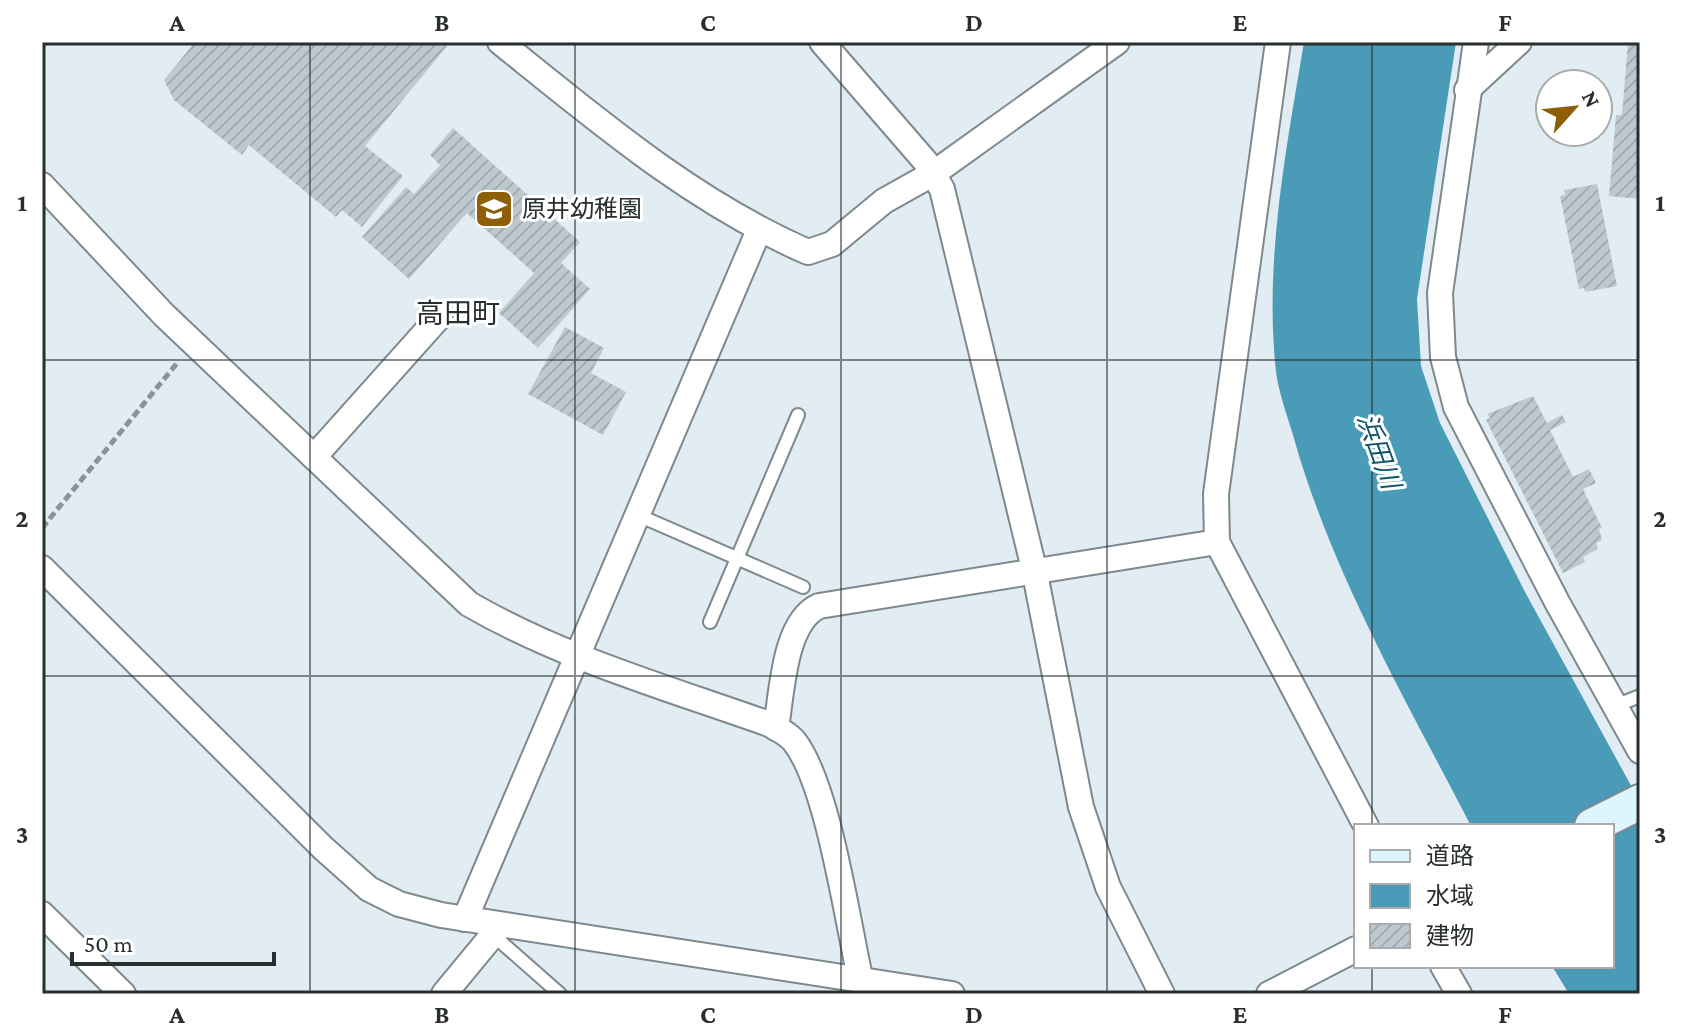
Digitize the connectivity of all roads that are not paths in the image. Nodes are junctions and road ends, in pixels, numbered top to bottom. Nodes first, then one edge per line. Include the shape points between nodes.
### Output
1 (500, 42) edge
2 (822, 42) edge
3 (1117, 42) edge
4 (1278, 42) edge
5 (1476, 42) edge
6 (1519, 42) edge
7 (1467, 90) junction
8 (934, 173) junction
9 (42, 185) edge
10 (759, 230) junction
11 (440, 316) dead end
12 (798, 415) dead end
13 (314, 457) junction
14 (640, 516) junction
15 (1217, 542) junction
16 (736, 558) junction
17 (42, 568) edge
18 (1034, 569) junction
19 (803, 587) dead end
20 (710, 622) dead end
21 (579, 657) junction
22 (1640, 696) edge
23 (1615, 706) junction
24 (776, 728) junction
25 (1640, 751) edge
26 (1640, 802) edge
27 (1365, 824) edge
28 (1596, 824) edge
29 (42, 914) edge
30 (465, 919) junction
31 (497, 930) junction
32 (1354, 950) edge
33 (1444, 968) edge
34 (871, 984) edge
35 (123, 994) edge
36 (444, 994) edge
37 (560, 994) edge
38 (952, 994) edge
39 (1162, 994) edge
40 (1269, 994) edge
41 (1459, 994) edge

1 - 10 street via 652,162
2 - 8 street
3 - 8 street
4 - 15 street via 1216,494
5 - 7 street
6 - 7 street
7 - 23 street via 1440,293 1443,357 1456,407
8 - 10 street via 884,201 817,251 808,252
8 - 18 street via 948,211
9 - 13 street via 193,343
10 - 14 street
11 - 13 street
12 - 16 lane
13 - 21 street via 469,604
14 - 16 lane
14 - 21 street
15 - 18 street
15 - 27 street
16 - 19 lane
16 - 20 lane
17 - 30 street via 369,889 399,904
18 - 24 street via 833,603 807,612 794,634
18 - 39 street via 1081,807 1108,887
21 - 24 street
21 - 30 street
22 - 23 lane
23 - 25 street
24 - 34 street via 792,739 814,779
26 - 28 street
29 - 35 street
30 - 31 street
31 - 34 street
31 - 36 street
31 - 37 lane
32 - 40 street
33 - 41 street
34 - 38 street

